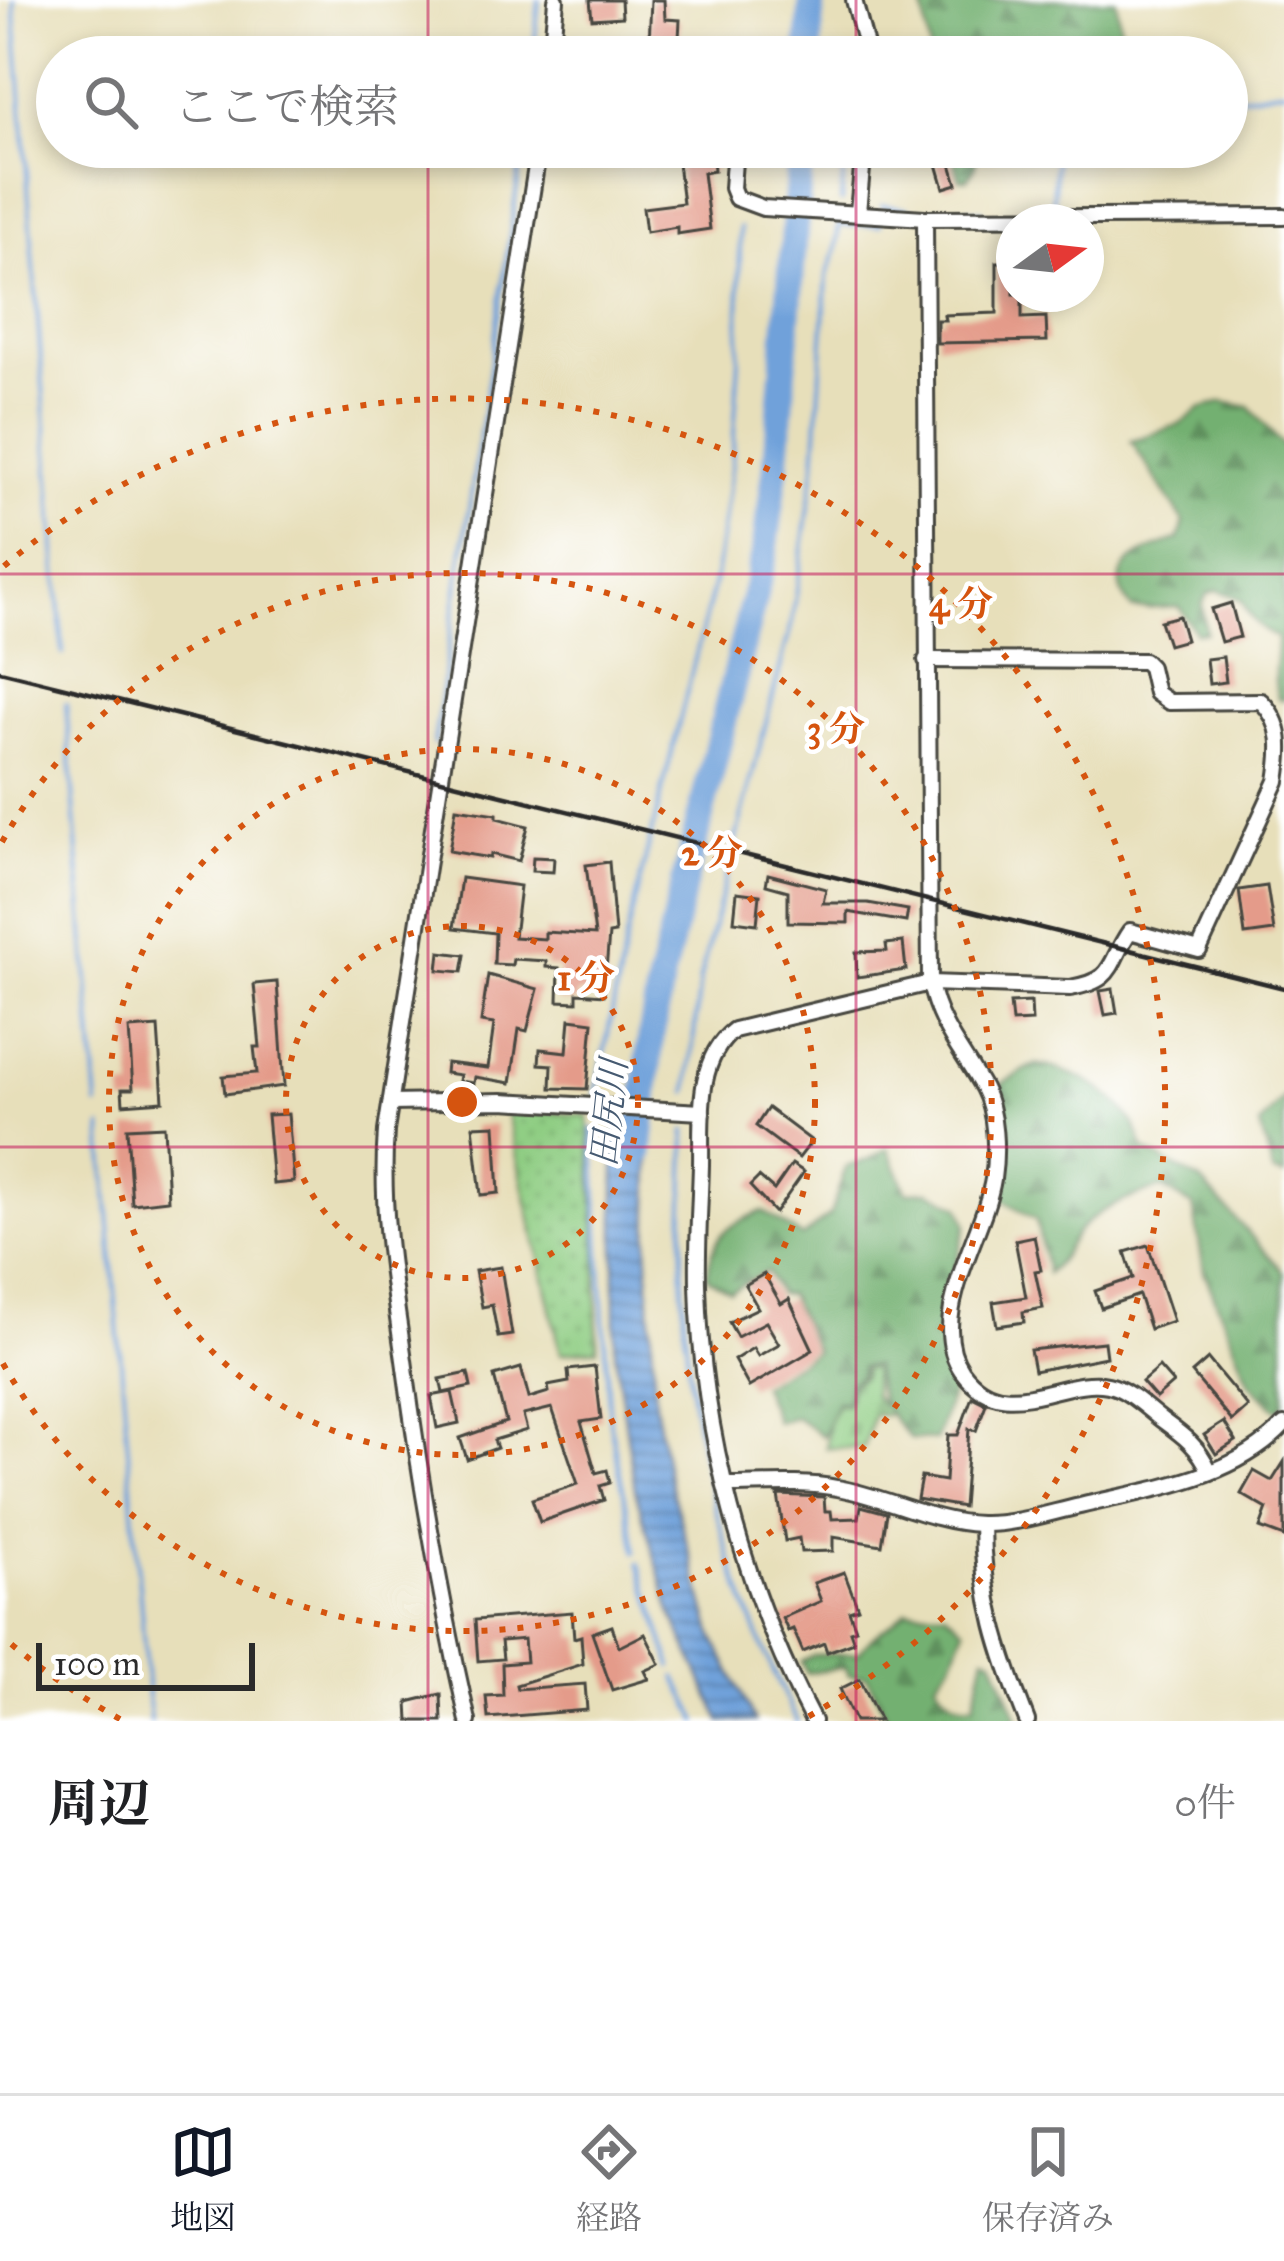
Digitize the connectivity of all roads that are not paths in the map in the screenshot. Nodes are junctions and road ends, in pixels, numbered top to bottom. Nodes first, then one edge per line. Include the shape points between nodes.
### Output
1 (556, 0) edge
2 (854, 0) edge
3 (553, 36) edge
4 (863, 36) edge
5 (536, 168) edge
6 (733, 168) edge
7 (862, 168) edge
8 (858, 212) junction
9 (1284, 216) edge
10 (925, 218) junction
11 (926, 659) junction
12 (930, 983) junction
13 (391, 1103) junction
14 (702, 1112) junction
15 (1284, 1425) edge
16 (1210, 1472) junction
17 (725, 1485) junction
18 (982, 1524) junction
19 (468, 1721) edge
20 (813, 1721) edge
21 (1027, 1721) edge

1 - 3 street
2 - 4 street
5 - 13 street
6 - 8 street via 736,198 763,208
7 - 8 street
8 - 10 street
9 - 10 street
10 - 11 street
11 - 12 street
11 - 12 street via 1144,661 1156,693 1169,702 1261,701 1281,741 1277,781 1199,950 1130,932 1111,971 1087,985
12 - 14 street via 734,1030 716,1044
12 - 16 street via 935,1010 989,1102 994,1139 993,1179 947,1333 964,1373 1013,1399 1092,1384 1121,1390 1194,1444
13 - 14 street
13 - 19 street via 385,1222 422,1489
14 - 17 street via 698,1286
15 - 16 street
16 - 18 street
17 - 18 street via 842,1488
17 - 20 street via 773,1640
18 - 21 street via 991,1623

